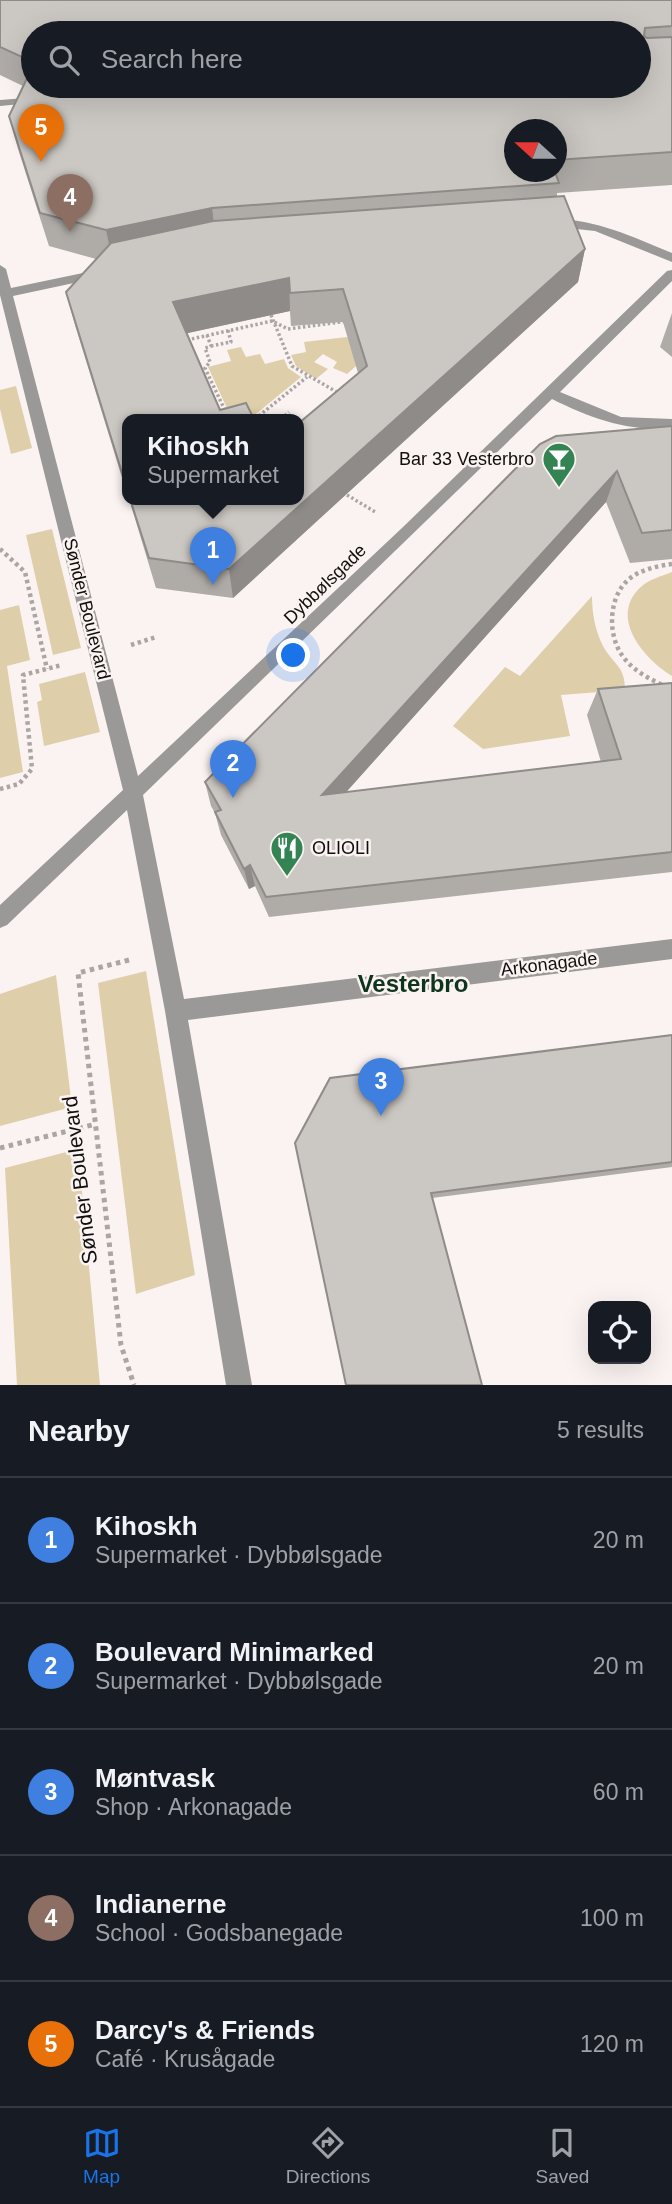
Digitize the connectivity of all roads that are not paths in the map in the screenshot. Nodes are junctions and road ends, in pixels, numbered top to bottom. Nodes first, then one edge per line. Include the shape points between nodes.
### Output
1 (54, 99) edge
2 (0, 103) edge
3 (539, 223) edge
4 (672, 258) edge
5 (0, 269) edge
6 (111, 271) edge
7 (672, 274) edge
8 (6, 293) junction
9 (549, 392) junction
10 (672, 424) edge
11 (134, 794) junction
12 (0, 918) edge
13 (672, 949) edge
14 (176, 1011) junction
15 (239, 1385) edge

1 - 2 street
3 - 4 street via 596,226
5 - 8 street, Sønder Boulevard
6 - 8 street
7 - 9 street, Dybbølsgade
8 - 11 street, Sønder Boulevard
9 - 10 street via 612,422
9 - 11 street, Dybbølsgade
11 - 12 street, Dybbølsgade
11 - 14 street, Sønder Boulevard
13 - 14 street, Arkonagade
14 - 15 street, Sønder Boulevard

